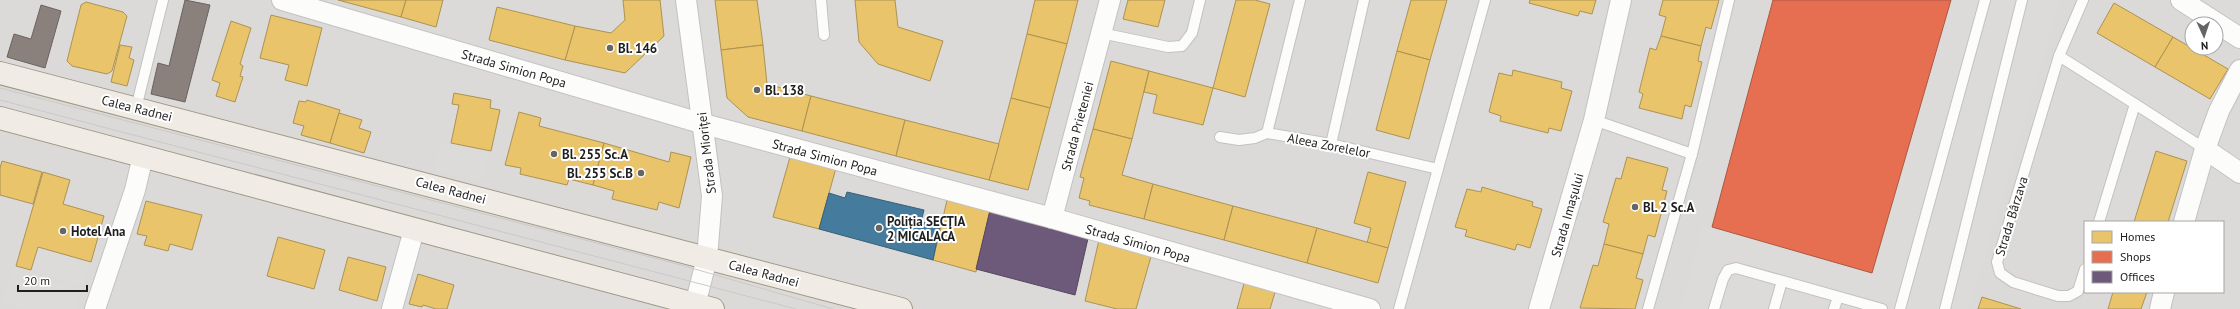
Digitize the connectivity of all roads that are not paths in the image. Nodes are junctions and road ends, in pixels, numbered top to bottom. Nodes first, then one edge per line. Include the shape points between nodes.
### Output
1 (162, 0) edge
2 (282, 0) edge
3 (686, 0) edge
4 (821, 0) edge
5 (1110, 0) edge
6 (1200, 0) edge
7 (1300, 0) edge
8 (1364, 0) edge
9 (1485, 0) edge
10 (1621, 0) edge
11 (1729, 0) edge
12 (1985, 0) edge
13 (2022, 0) edge
14 (2084, 0) edge
15 (2181, 0) edge
16 (2203, 6) edge
17 (1101, 34) junction
18 (824, 35) dead end
19 (2240, 38) edge
20 (2059, 56) junction
21 (2240, 70) edge
22 (0, 73) edge
23 (2135, 104) junction
24 (136, 108) junction
25 (0, 118) edge
26 (1594, 120) junction
27 (704, 124) junction
28 (1267, 133) junction
29 (1220, 137) dead end
30 (1331, 144) junction
31 (2205, 149) junction
32 (1692, 154) junction
33 (143, 156) junction
34 (1438, 169) junction
35 (2240, 173) edge
36 (1052, 218) junction
37 (2099, 221) edge
38 (2184, 221) edge
39 (414, 230) junction
40 (707, 258) junction
41 (2084, 272) edge
42 (1782, 281) junction
43 (2164, 293) edge
44 (1838, 297) junction
45 (700, 308) edge
46 (95, 309) edge
47 (392, 309) edge
48 (901, 309) edge
49 (1370, 309) edge
50 (1399, 309) edge
51 (1539, 309) edge
52 (1648, 309) edge
53 (1714, 309) edge
54 (1774, 309) edge
55 (1834, 309) edge
56 (1882, 309) edge
57 (1900, 309) edge
58 (1945, 309) edge
59 (2160, 309) edge

1 - 24 lane
2 - 27 street, Strada Simion Popa
3 - 27 street, Strada Mioriței
4 - 18 lane
5 - 17 street, Strada Prieteniei
6 - 17 lane via 1192,33 1182,46 1168,46
7 - 28 lane
8 - 30 lane
9 - 34 lane
10 - 26 street, Strada Imașului
11 - 32 lane
12 - 57 lane
13 - 58 lane
14 - 20 lane, Strada Bârzava
15 - 16 street
16 - 19 street
17 - 36 street, Strada Prieteniei
20 - 23 lane
20 - 41 lane, Strada Bârzava via 1997,262 2000,273 2013,282 2058,296 2069,296 2078,291
21 - 31 street via 2219,111
22 - 24 main road, Calea Radnei
23 - 31 lane
23 - 37 lane
24 - 40 main road, Calea Radnei
25 - 33 main road
26 - 32 lane
26 - 51 street, Strada Imașului
27 - 36 street, Strada Simion Popa
27 - 40 street, Strada Mioriței via 712,196
28 - 29 lane, Aleea Zorelelor via 1239,140
28 - 30 lane, Aleea Zorelelor
30 - 34 lane, Aleea Zorelelor
31 - 35 street
31 - 38 street
32 - 52 lane
33 - 39 main road
33 - 46 street via 135,190
34 - 50 lane
36 - 49 street, Strada Simion Popa
39 - 45 main road
39 - 47 street
40 - 45 street, Strada Mioriței
40 - 48 main road, Calea Radnei
42 - 44 lane
42 - 53 lane via 1736,268 1728,270 1723,278
42 - 54 lane
43 - 59 street
44 - 55 lane
44 - 56 lane

